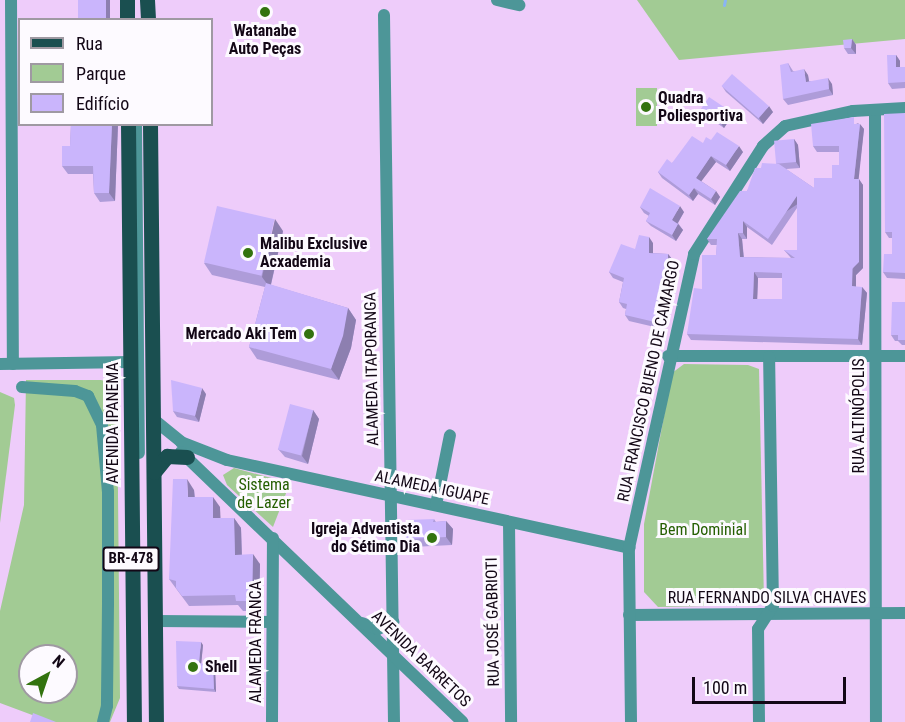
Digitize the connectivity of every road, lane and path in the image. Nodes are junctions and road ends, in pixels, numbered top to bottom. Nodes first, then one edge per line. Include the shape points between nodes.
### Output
1 (11, 0) edge
2 (127, 0) edge
3 (132, 0) edge
4 (141, 0) edge
5 (147, 0) edge
6 (496, 0) edge
7 (519, 5) dead end
8 (384, 15) dead end
9 (127, 18) edge
10 (134, 18) edge
11 (142, 18) edge
12 (147, 18) edge
13 (10, 104) edge
14 (905, 108) edge
15 (875, 110) junction
16 (128, 126) edge
17 (136, 126) edge
18 (143, 126) edge
19 (150, 126) edge
20 (876, 355) junction
21 (668, 356) junction
22 (905, 356) edge
23 (769, 357) junction
24 (131, 362) junction
25 (0, 364) edge
26 (13, 364) junction
27 (22, 387) dead end
28 (130, 396) junction
29 (148, 421) junction
30 (450, 435) dead end
31 (187, 457) junction
32 (227, 460) junction
33 (154, 472) junction
34 (217, 484) junction
35 (391, 496) junction
36 (436, 505) junction
37 (509, 522) junction
38 (273, 538) junction
39 (629, 548) junction
40 (289, 554) junction
41 (272, 562) junction
42 (875, 613) junction
43 (905, 613) edge
44 (629, 615) junction
45 (768, 616) junction
46 (356, 620) junction
47 (156, 621) junction
48 (271, 622) junction
49 (393, 622) junction
50 (395, 656) junction
51 (414, 676) junction
52 (395, 683) junction
53 (103, 722) edge
54 (134, 722) edge
55 (141, 722) edge
56 (149, 722) edge
57 (156, 722) edge
58 (272, 722) edge
59 (394, 722) edge
60 (463, 722) edge
61 (511, 722) edge
62 (631, 722) edge
63 (759, 722) edge
64 (876, 722) edge

1 - 13 street
2 - 9 main road
3 - 10 street
4 - 11 street
5 - 12 main road
6 - 7 street
8 - 35 street, ALAMEDA ITAPORANGA
13 - 26 street
14 - 15 street, RUA FRANCISCO BUENO DE CAMARGO
15 - 20 street, RUA ALTINÓPOLIS
15 - 21 street, RUA FRANCISCO BUENO DE CAMARGO via 797,121 785,126 763,146 693,254
16 - 24 main road, AVENIDA IPANEMA / BR-478
17 - 29 street
18 - 29 street
19 - 29 main road, BR-478
20 - 22 street
20 - 23 street
20 - 42 street, RUA ALTINÓPOLIS
21 - 23 street
21 - 39 street, RUA FRANCISCO BUENO DE CAMARGO
23 - 45 street via 772,606
24 - 26 street
24 - 28 main road, AVENIDA IPANEMA / BR-478
25 - 26 street
27 - 53 street via 75,391 88,396 102,425 108,492 107,706
28 - 29 main road
28 - 54 main road, AVENIDA IPANEMA / BR-478
29 - 31 street, AVENIDA BARRETOS
29 - 32 street, ALAMEDA IGUAPE via 181,442
29 - 33 main road, BR-478
29 - 55 street
29 - 56 street
30 - 36 street
31 - 33 main road via 167,456
31 - 34 street, AVENIDA BARRETOS
32 - 34 street via 218,468
32 - 35 street, ALAMEDA IGUAPE
33 - 47 main road, BR-478
34 - 38 street, AVENIDA BARRETOS
35 - 36 street, ALAMEDA IGUAPE
35 - 49 street, ALAMEDA ITAPORANGA
36 - 37 street, ALAMEDA IGUAPE
37 - 39 street, ALAMEDA IGUAPE
37 - 61 street, RUA JOSÉ GABRIOTI
38 - 40 street, AVENIDA BARRETOS
38 - 41 street, ALAMEDA FRANCA
39 - 44 street, RUA FRANCISCO BUENO DE CAMARGO
40 - 41 street, ALAMEDA FRANCA
40 - 46 street, AVENIDA BARRETOS
41 - 48 street, ALAMEDA FRANCA
42 - 43 street, RUA FERNANDO SILVA CHAVES
42 - 45 street, RUA FERNANDO SILVA CHAVES
42 - 64 street, RUA ALTINÓPOLIS
44 - 45 street, RUA FERNANDO SILVA CHAVES
44 - 62 street, RUA FRANCISCO BUENO DE CAMARGO
45 - 63 street via 758,629
46 - 49 street, AVENIDA BARRETOS via 378,629
46 - 50 street, AVENIDA BARRETOS
47 - 48 street
47 - 57 main road, BR-478
48 - 58 street, ALAMEDA FRANCA
49 - 50 street, ALAMEDA ITAPORANGA
50 - 51 street, AVENIDA BARRETOS
50 - 52 street, ALAMEDA ITAPORANGA
51 - 52 street via 404,674
51 - 60 street, AVENIDA BARRETOS
52 - 59 street, ALAMEDA ITAPORANGA

